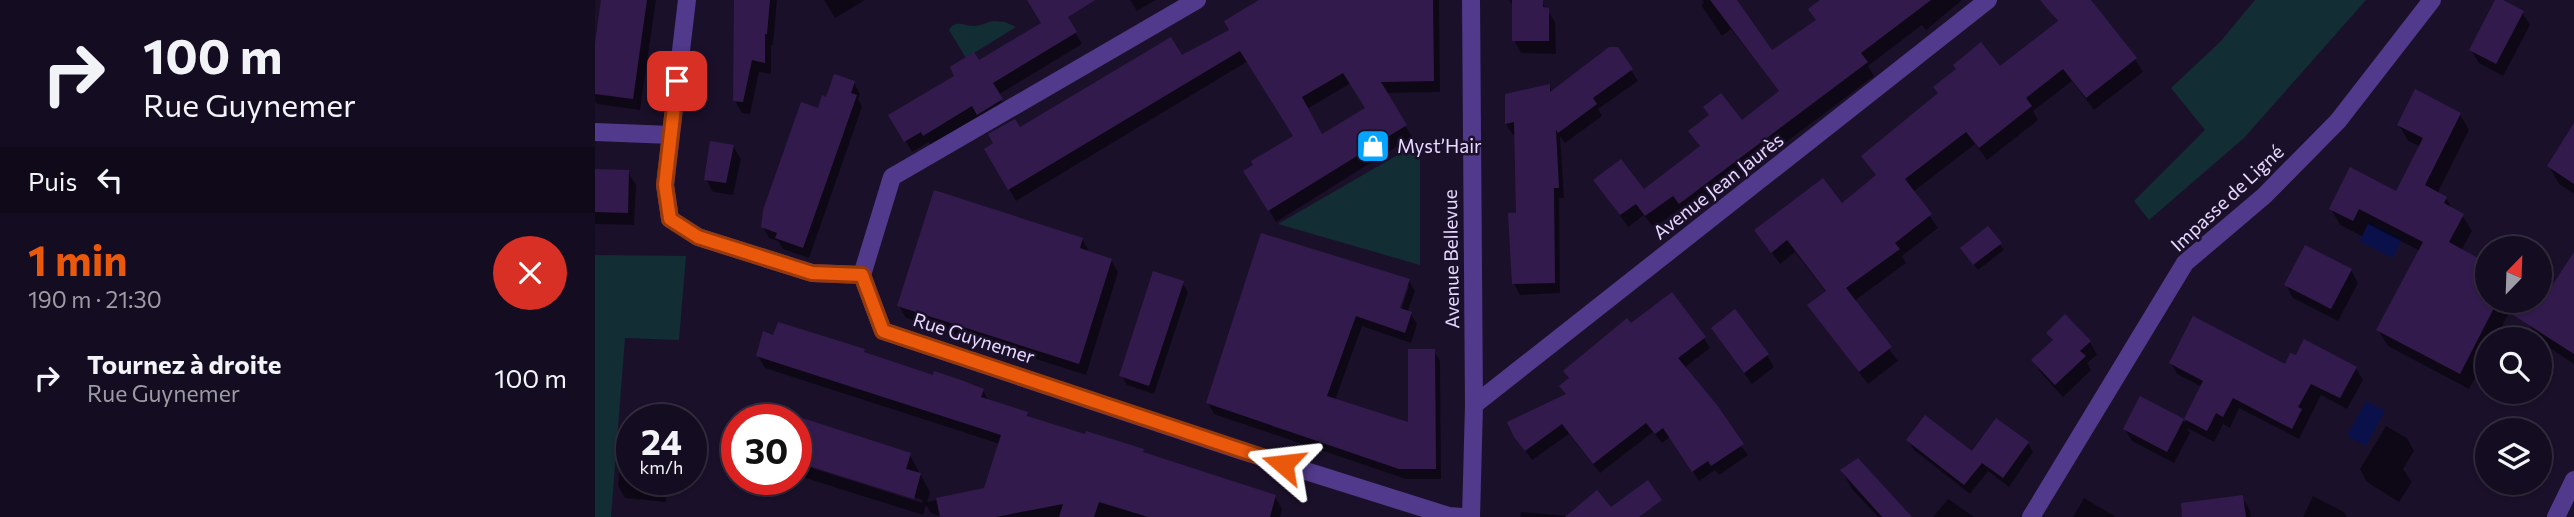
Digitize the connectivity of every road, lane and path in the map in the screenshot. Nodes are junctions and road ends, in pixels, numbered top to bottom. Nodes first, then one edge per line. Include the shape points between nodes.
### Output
1 (687, 0) edge
2 (1197, 0) edge
3 (1471, 0) edge
4 (1988, 0) edge
5 (2432, 0) edge
6 (595, 132) edge
7 (671, 135) junction
8 (862, 275) junction
9 (1473, 405) junction
10 (2574, 480) edge
11 (1462, 517) edge
12 (1471, 517) edge
13 (2031, 517) edge
14 (2556, 517) edge

1 - 7 street
2 - 8 street via 893,177
3 - 9 street, Avenue Bellevue
4 - 9 street, Avenue Jean Jaurès
5 - 13 street, Impasse de Ligné via 2338,121 2264,196 2185,263
6 - 7 street
7 - 8 street via 665,185 670,219 698,237 812,273
8 - 11 street, Rue Guynemer via 883,331 1236,449
9 - 12 street, Avenue Bellevue
10 - 14 street

